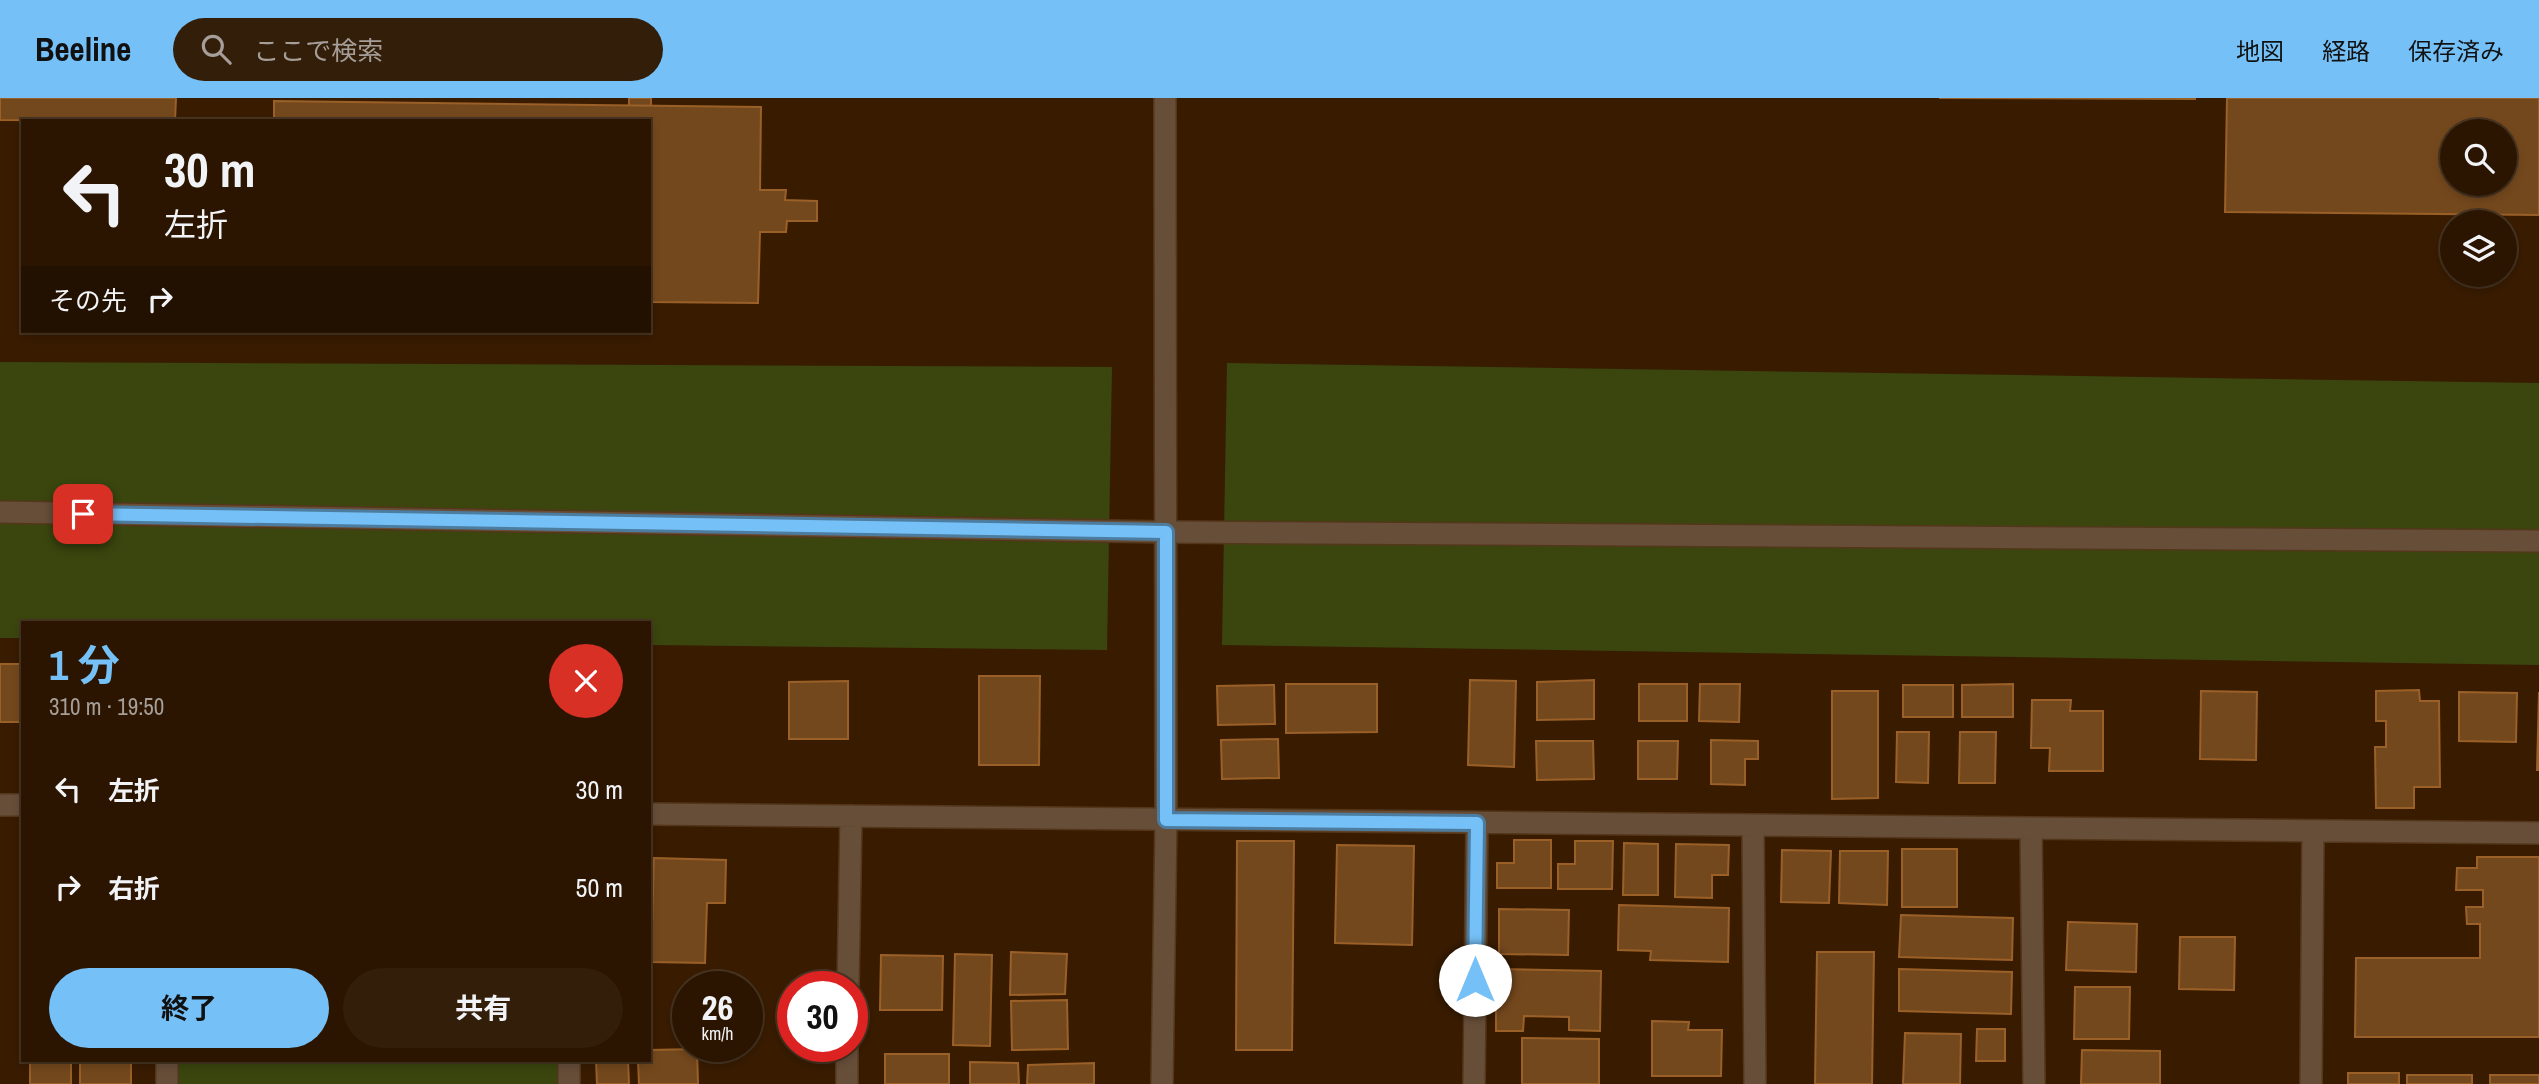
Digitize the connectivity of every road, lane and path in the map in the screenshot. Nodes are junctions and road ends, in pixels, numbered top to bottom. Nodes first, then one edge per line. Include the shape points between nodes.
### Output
1 (1166, 98) edge
2 (0, 512) edge
3 (1166, 532) junction
4 (2539, 541) edge
5 (0, 805) edge
6 (21, 805) edge
7 (651, 814) edge
8 (850, 816) junction
9 (1166, 820) junction
10 (1477, 823) junction
11 (1753, 826) junction
12 (2031, 828) junction
13 (2313, 831) junction
14 (2539, 833) edge
15 (848, 971) edge
16 (167, 1062) edge
17 (569, 1062) edge
18 (847, 1062) edge
19 (167, 1084) edge
20 (569, 1084) edge
21 (847, 1084) edge
22 (1162, 1084) edge
23 (1474, 1084) edge
24 (1755, 1084) edge
25 (2034, 1084) edge
26 (2311, 1084) edge

1 - 3 street
2 - 3 street
3 - 4 street
3 - 9 street
5 - 6 street
7 - 8 street
8 - 9 street
8 - 15 street
9 - 10 street
9 - 22 street
10 - 11 street
10 - 23 street
11 - 12 street
11 - 24 street
12 - 13 street
12 - 25 street
13 - 14 street
13 - 26 street
16 - 19 street
17 - 20 street
18 - 21 street

